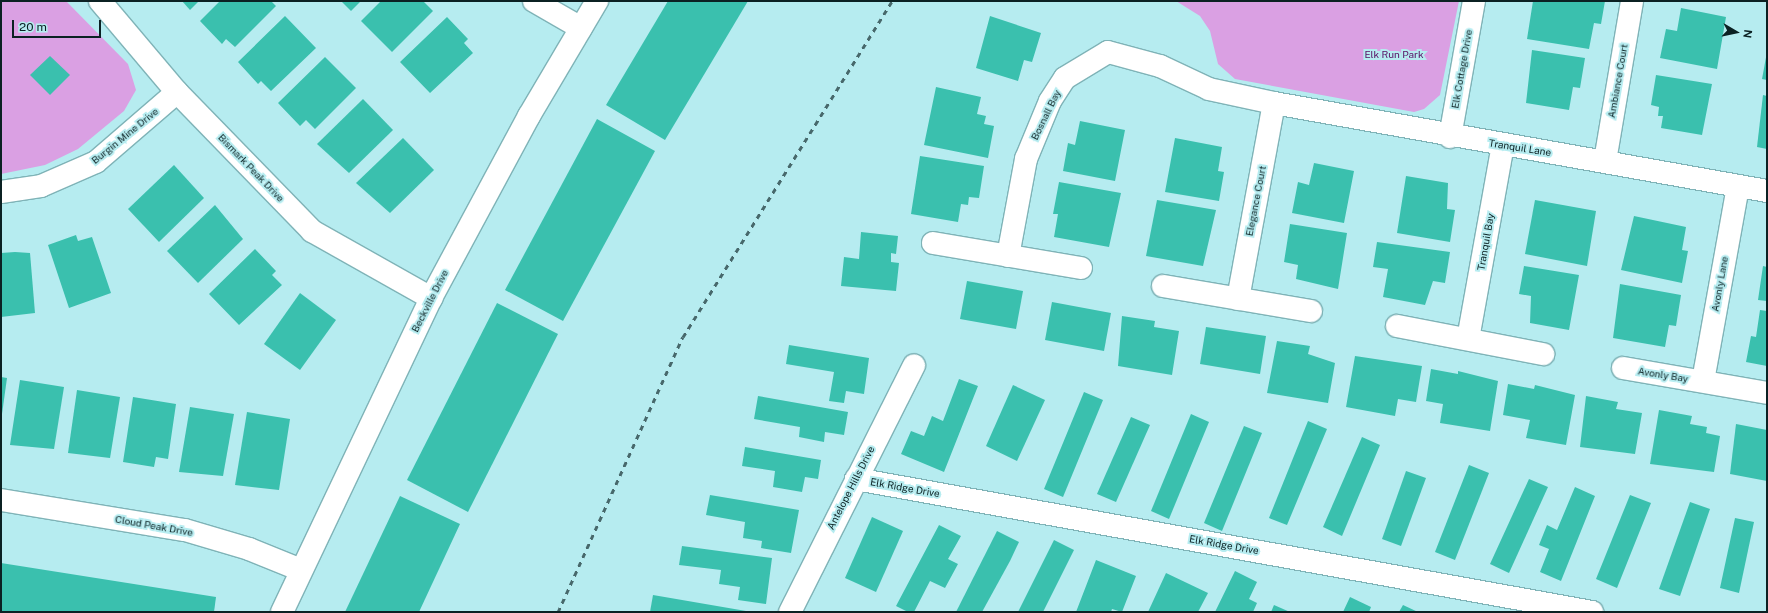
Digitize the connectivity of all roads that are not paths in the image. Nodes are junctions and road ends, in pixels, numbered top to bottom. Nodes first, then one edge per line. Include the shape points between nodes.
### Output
1 (100, 1) edge
2 (534, 1) edge
3 (597, 1) edge
4 (1474, 1) edge
5 (1632, 1) edge
6 (581, 28) junction
7 (177, 92) junction
8 (1274, 103) junction
9 (1450, 137) junction
10 (1503, 145) junction
11 (1605, 161) junction
12 (1738, 186) junction
13 (1767, 191) edge
14 (1, 192) edge
15 (934, 243) dead end
16 (1008, 256) junction
17 (1081, 268) dead end
18 (1163, 286) dead end
19 (431, 298) junction
20 (1238, 299) junction
21 (1311, 311) dead end
22 (1397, 326) dead end
23 (1468, 340) junction
24 (1543, 354) dead end
25 (914, 365) dead end
26 (1623, 368) dead end
27 (1703, 381) junction
28 (1767, 393) edge
29 (856, 479) junction
30 (1, 500) edge
31 (302, 570) junction
32 (282, 612) edge
33 (790, 612) edge
34 (1592, 612) edge

1 - 7 street, Bismark Peak Drive
2 - 6 street
3 - 6 street, Beckville Drive
4 - 9 street, Elk Cottage Drive
5 - 11 street, Ambiance Court
6 - 19 street, Beckville Drive
7 - 14 street, Burgin Mine Drive via 96,162 41,186
7 - 19 street, Bismark Peak Drive via 312,230
8 - 9 street, Tranquil Lane
8 - 16 street, Bosnall Bay via 1209,89 1160,66 1108,52 1064,78 1050,101 1026,159
8 - 20 street, Elegance Court
9 - 10 street, Tranquil Lane
10 - 11 street, Tranquil Lane
10 - 23 street, Tranquil Bay
11 - 12 street, Tranquil Lane
12 - 13 street, Tranquil Lane
12 - 27 street, Avonly Lane
15 - 16 street
16 - 17 street
18 - 20 street
19 - 31 street, Beckville Drive
20 - 21 street
22 - 23 street
23 - 24 street
25 - 29 street, Antelope Hills Drive
26 - 27 street, Avonly Bay
27 - 28 street, Avonly Bay
29 - 33 street, Antelope Hills Drive
29 - 34 street, Elk Ridge Drive
30 - 31 street, Cloud Peak Drive via 185,530 249,549
31 - 32 street, Beckville Drive

